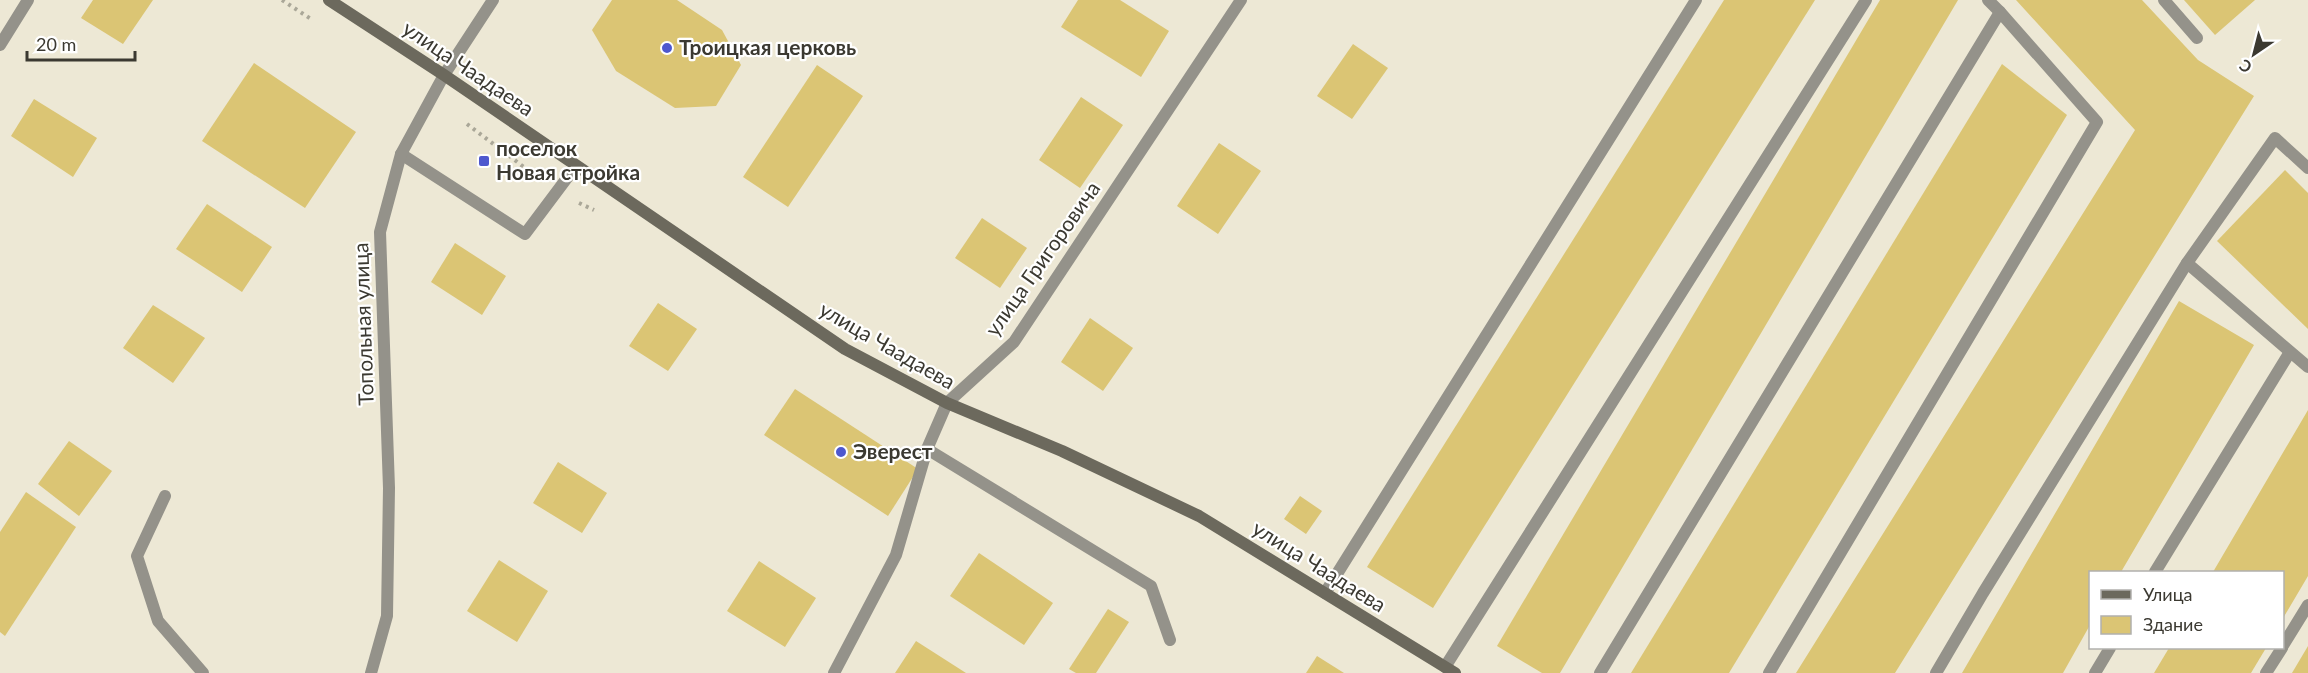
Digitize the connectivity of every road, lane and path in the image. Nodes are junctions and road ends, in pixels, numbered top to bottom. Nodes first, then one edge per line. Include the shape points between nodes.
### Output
1 (28, 0) edge
2 (329, 0) edge
3 (493, 0) edge
4 (1241, 0) edge
5 (1696, 0) edge
6 (1866, 0) edge
7 (1988, 0) edge
8 (2164, 0) edge
9 (2000, 12) junction
10 (2197, 38) dead end
11 (0, 45) edge
12 (444, 75) junction
13 (401, 154) junction
14 (576, 166) junction
15 (2308, 168) edge
16 (2187, 263) junction
17 (2290, 352) junction
18 (2308, 367) edge
19 (947, 403) junction
20 (927, 448) junction
21 (165, 496) dead end
22 (2156, 571) edge
23 (1325, 593) junction
24 (2308, 605) edge
25 (1170, 640) dead end
26 (2284, 644) edge
27 (2109, 649) edge
28 (2281, 649) edge
29 (1450, 670) edge
30 (203, 673) edge
31 (371, 673) edge
32 (834, 673) edge
33 (1600, 673) edge
34 (1769, 673) edge
35 (1936, 673) edge
36 (2095, 673) edge
37 (2266, 673) edge

1 - 11 street
2 - 12 street, улица Чаадаева
3 - 12 street, Топольная улица
4 - 19 street, улица Григоровича via 1014,342
5 - 23 street
6 - 29 street
7 - 9 street
8 - 10 street
9 - 33 street
9 - 34 street via 2097,122
12 - 13 street, Топольная улица
12 - 14 street, улица Чаадаева
13 - 14 street via 525,234
13 - 31 street, Топольная улица via 380,232 389,488 387,616
14 - 19 street, улица Чаадаева via 845,349
15 - 16 street via 2275,138
16 - 17 street
16 - 35 street
17 - 18 street
17 - 22 street
19 - 20 street, улица Григоровича
19 - 23 street, улица Чаадаева via 1062,451 1199,516
20 - 25 street via 1151,586
20 - 32 street, улица Григоровича via 896,555
21 - 30 street via 137,556 158,621
23 - 29 street, улица Чаадаева
24 - 26 street
27 - 36 street
28 - 37 street

